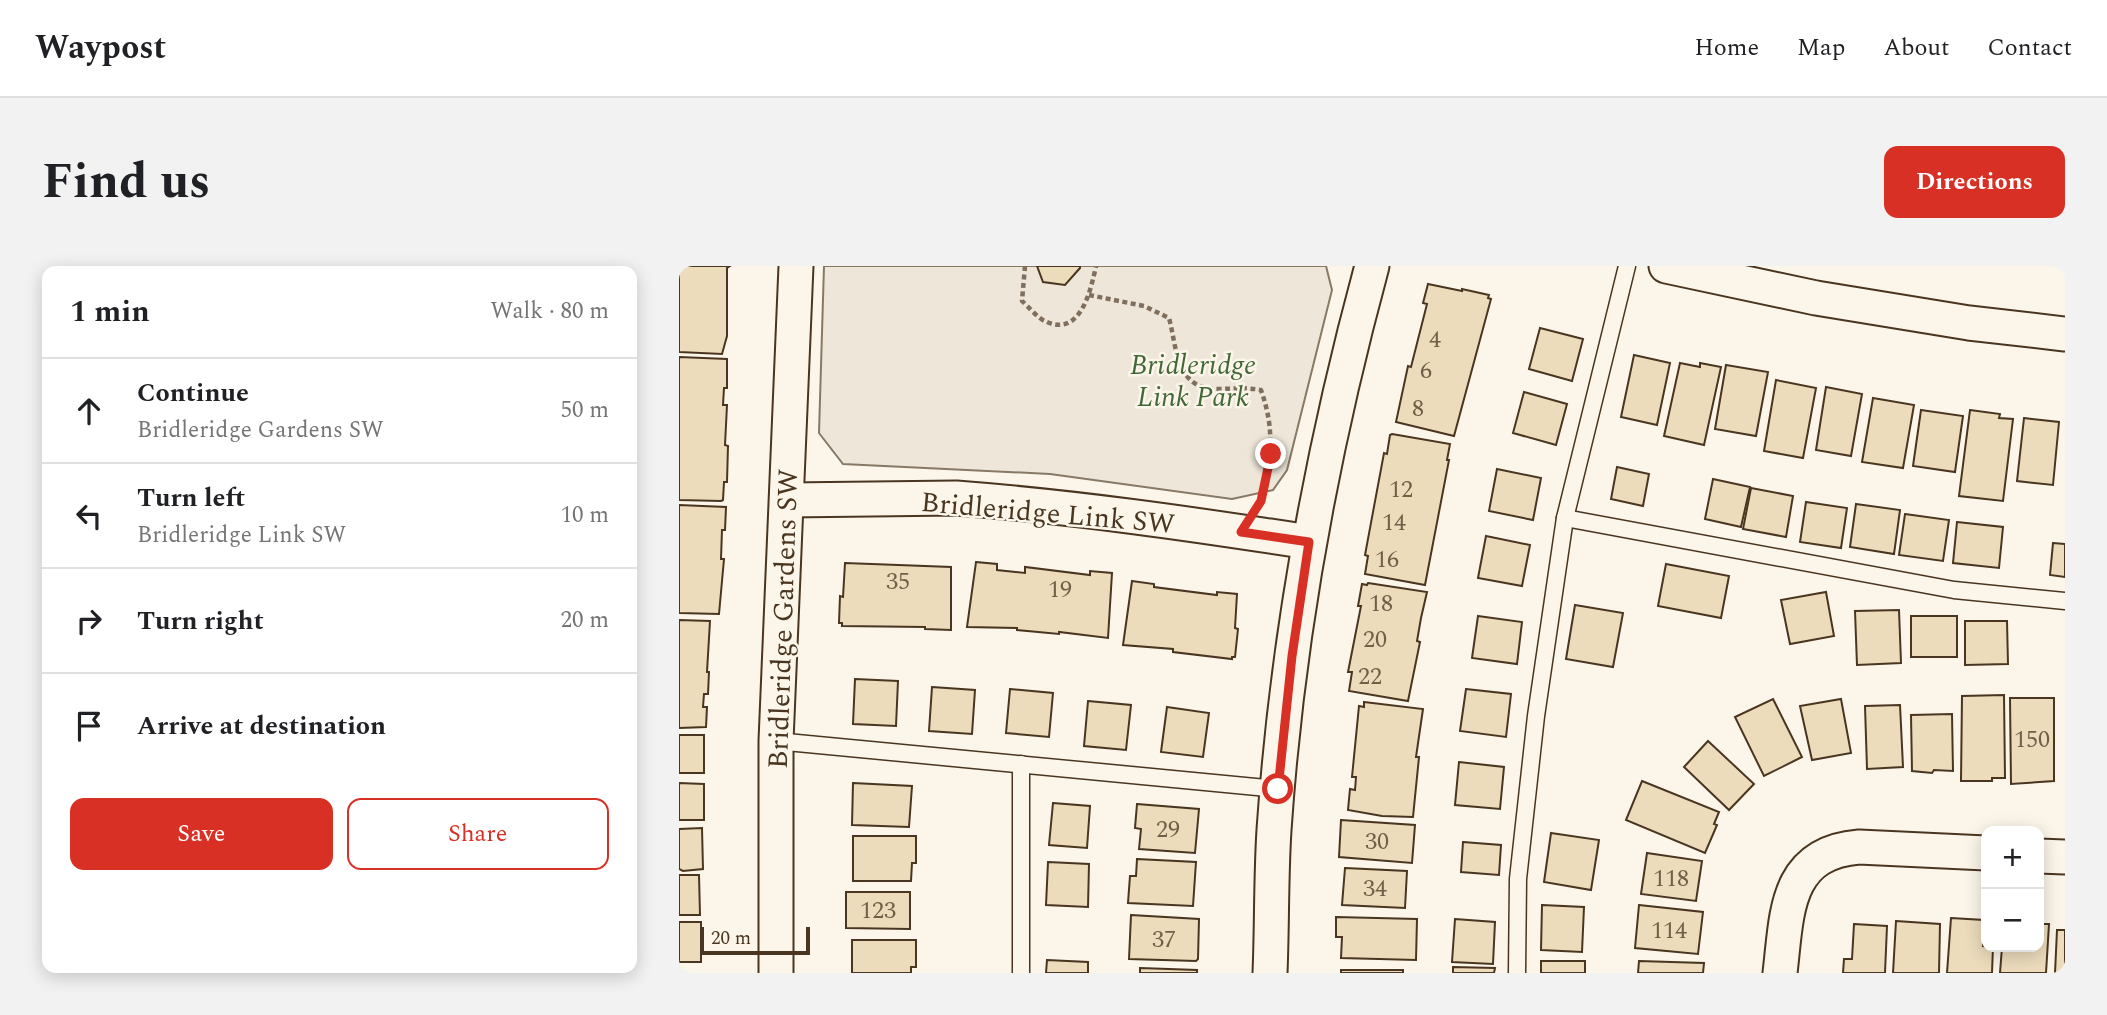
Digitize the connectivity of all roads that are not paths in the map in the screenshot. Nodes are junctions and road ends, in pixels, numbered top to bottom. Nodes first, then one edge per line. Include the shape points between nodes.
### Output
1 (796, 266) edge
2 (1372, 266) edge
3 (1627, 266) edge
4 (1666, 266) edge
5 (2065, 334) edge
6 (787, 500) junction
7 (1565, 518) junction
8 (1309, 542) junction
9 (2065, 601) edge
10 (776, 741) junction
11 (1021, 764) junction
12 (1278, 789) junction
13 (1981, 853) edge
14 (2044, 856) edge
15 (2065, 857) edge
16 (776, 973) edge
17 (1021, 973) edge
18 (1270, 973) edge
19 (1517, 973) edge
20 (1780, 973) edge

1 - 6 street, Bridleridge Gardens SW
2 - 8 street via 1347,356
3 - 7 lane
4 - 5 street via 1815,298
6 - 8 street, Bridleridge Link SW via 956,498 1117,514
6 - 10 street, Bridleridge Gardens SW
7 - 9 lane via 1954,590
7 - 19 lane via 1518,878
8 - 12 street
10 - 11 lane
10 - 16 street, Bridleridge Gardens SW
11 - 12 lane
11 - 17 lane
12 - 18 street
13 - 20 street via 1859,847 1823,856 1794,886
14 - 15 street

